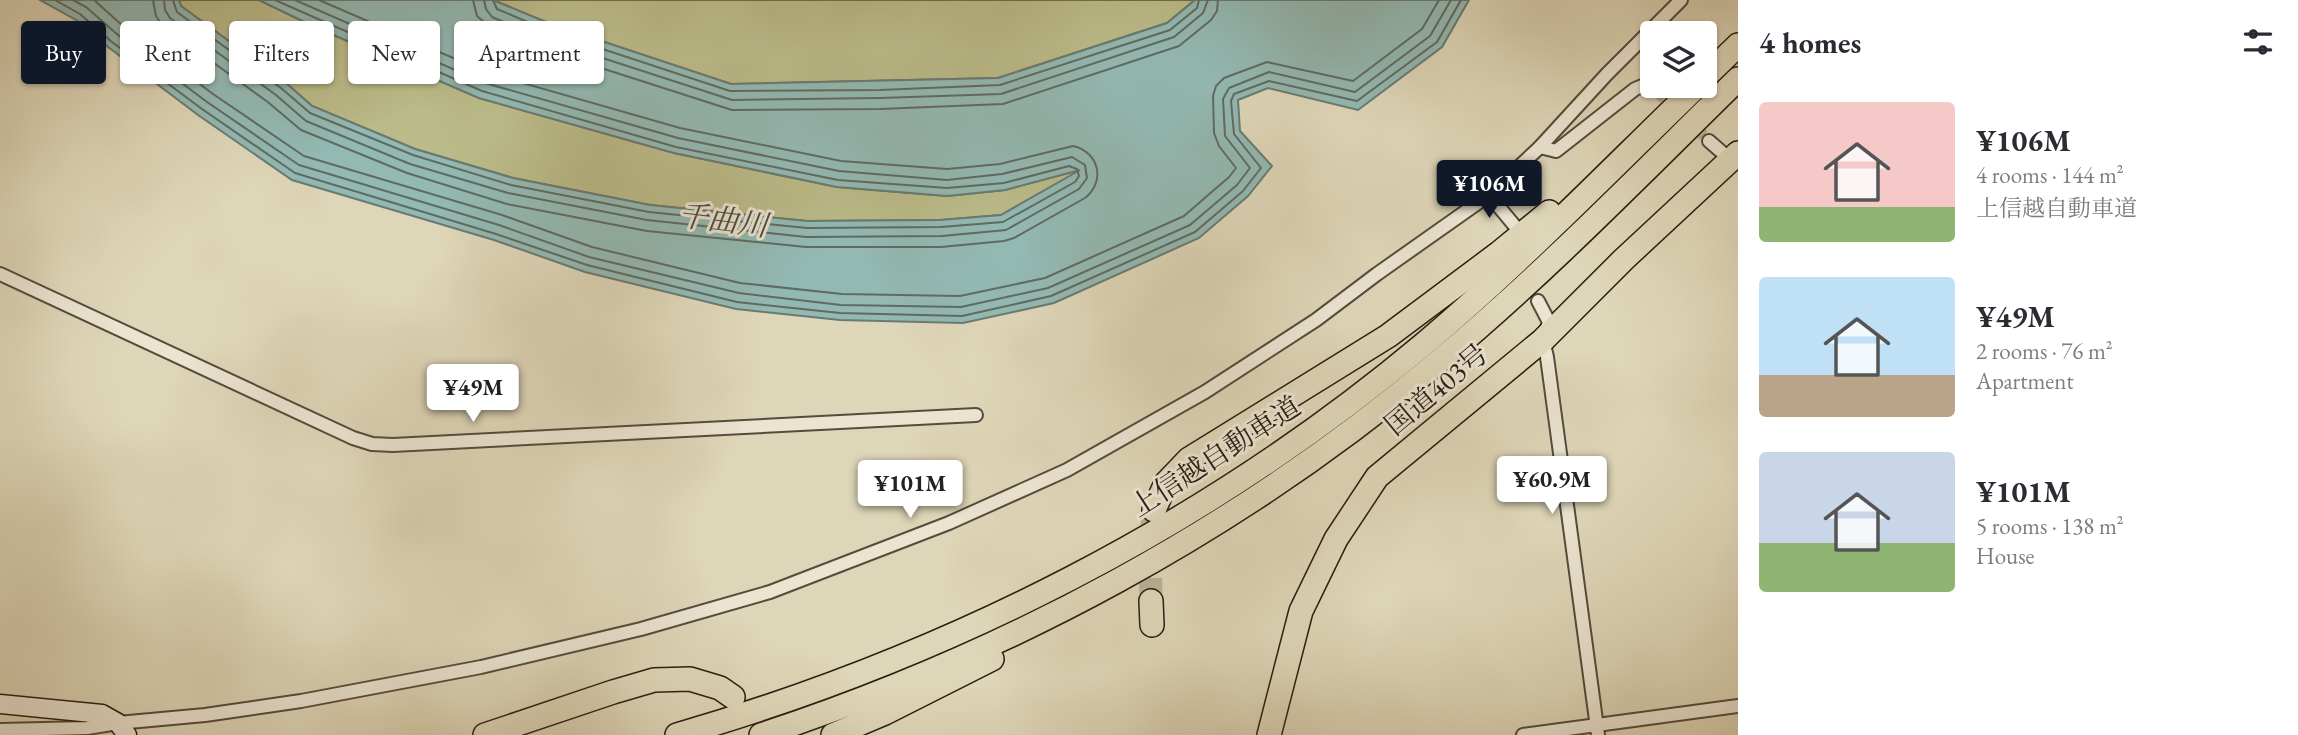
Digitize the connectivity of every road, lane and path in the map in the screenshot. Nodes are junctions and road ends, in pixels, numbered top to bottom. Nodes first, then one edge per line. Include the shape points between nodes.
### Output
1 (1681, 0) edge
2 (1738, 43) edge
3 (1717, 60) edge
4 (1717, 65) edge
5 (1738, 79) edge
6 (1640, 87) edge
7 (1675, 98) edge
8 (1685, 98) edge
9 (1709, 141) tunnel mouth
10 (1540, 146) junction
11 (1735, 160) edge
12 (1489, 195) junction
13 (1514, 225) dead end
14 (0, 274) edge
15 (1538, 301) dead end
16 (1543, 340) junction
17 (976, 415) dead end
18 (1154, 510) tunnel mouth
19 (1195, 537) junction
20 (1151, 601) tunnel mouth
21 (1153, 625) dead end
22 (733, 697) dead end
23 (0, 704) edge
24 (1738, 706) edge
25 (123, 729) edge
26 (1598, 729) edge
27 (0, 730) edge
28 (485, 735) edge
29 (677, 735) edge
30 (761, 735) edge
31 (833, 735) edge
32 (1269, 735) edge
33 (1523, 735) edge

1 - 10 street
2 - 3 highway
2 - 4 highway
5 - 19 highway, 上信越自動車道 via 1544,269 1436,364 1317,456
6 - 10 street via 1556,151
7 - 18 highway via 1561,202 1434,303 1189,459 1166,483
8 - 29 highway, 上信越自動車道 via 1527,253 1422,346 1221,491 1040,595 951,636 795,698
9 - 11 street
10 - 12 street
11 - 16 highway, 国道403号
12 - 13 street
12 - 25 street via 1316,320 1205,392 1067,470 949,523 770,592 568,647 301,701
14 - 17 street via 372,444
15 - 16 street via 1549,322
16 - 26 street
16 - 32 highway, 国道403号 via 1377,477 1336,539 1301,611
19 - 30 highway, 上信越自動車道 via 983,648
19 - 31 highway via 1017,646
20 - 21 highway
22 - 28 highway via 705,682 654,680
23 - 25 street via 102,715
24 - 26 street
25 - 27 street
26 - 33 street

